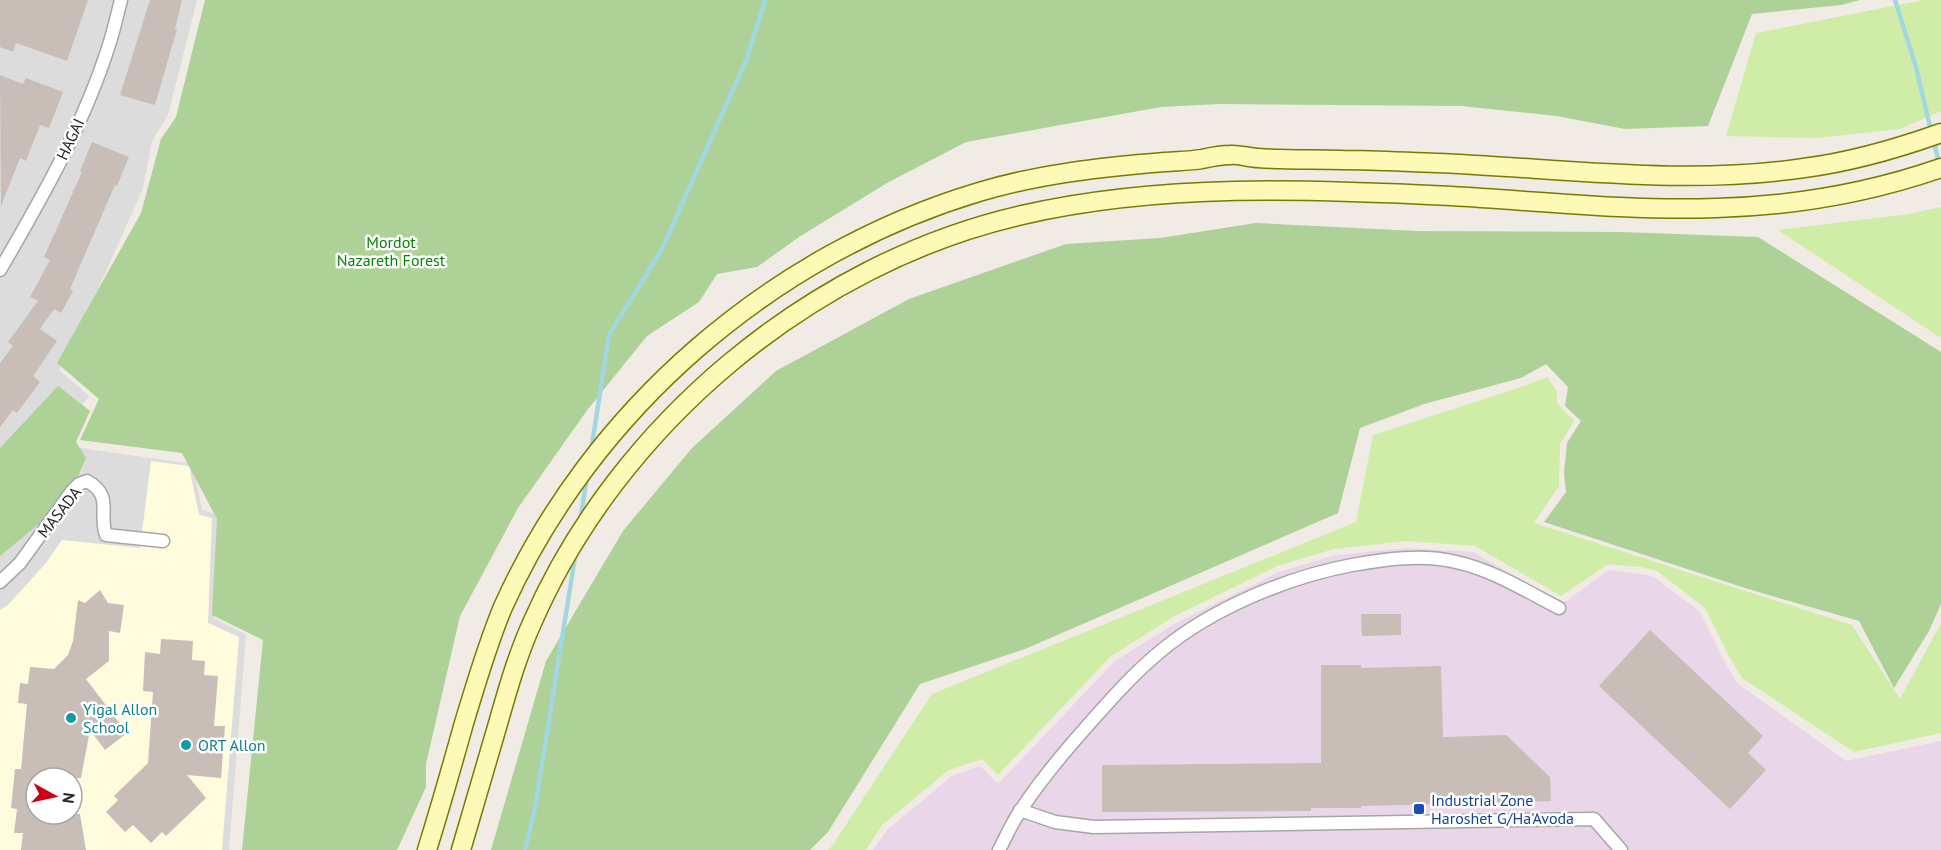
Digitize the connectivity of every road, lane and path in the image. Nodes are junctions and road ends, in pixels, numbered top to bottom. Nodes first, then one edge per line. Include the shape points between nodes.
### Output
1 (121, 0) edge
2 (1941, 134) edge
3 (1941, 168) edge
4 (0, 270) edge
5 (163, 541) dead end
6 (0, 582) edge
7 (1559, 608) dead end
8 (1020, 810) junction
9 (427, 850) edge
10 (461, 850) edge
11 (999, 850) edge
12 (1621, 850) edge

1 - 4 street, HAGAI via 109,45 65,151
2 - 9 main road via 1862,158 1773,172 1714,176 1231,154 1012,184 930,208 876,231 806,269 730,321 669,374 584,470 518,576 493,633
3 - 10 main road via 1839,195 1715,208 1348,192 1160,195 1019,215 941,239 890,261 773,328 691,398 610,490 563,563 529,629
5 - 6 street, MASADA via 105,535 102,495 87,481 72,491 20,563
7 - 8 street via 1494,574 1425,557 1333,568 1276,586 1212,616 1163,649 1121,688
8 - 11 street
8 - 12 street via 1055,822 1094,827 1594,819

